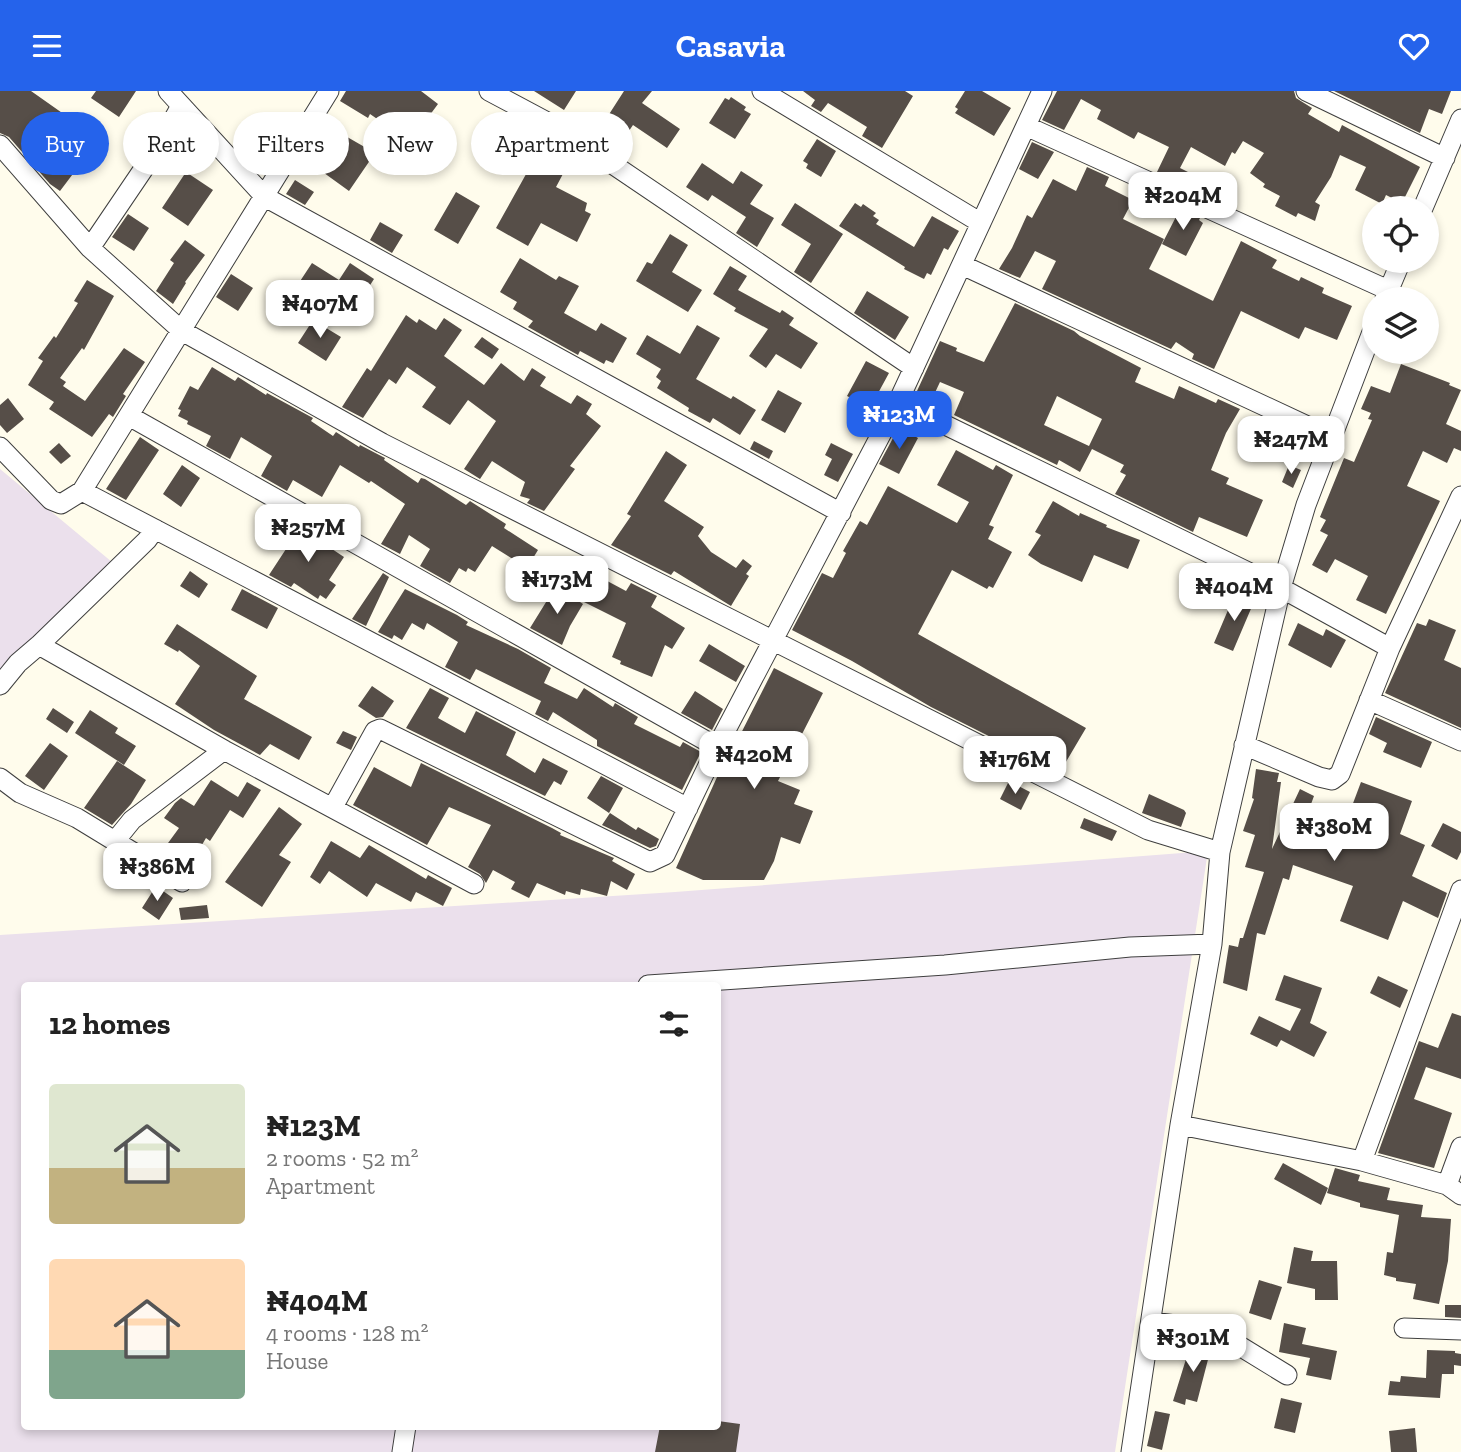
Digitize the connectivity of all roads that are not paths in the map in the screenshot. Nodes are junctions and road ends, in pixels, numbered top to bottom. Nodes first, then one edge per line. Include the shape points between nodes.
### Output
1 (167, 91) edge
2 (329, 91) edge
3 (489, 91) edge
4 (762, 91) edge
5 (1042, 91) edge
6 (1306, 91) edge
7 (181, 106) junction
8 (1461, 119) edge
9 (1026, 126) junction
10 (0, 145) edge
11 (1445, 158) junction
12 (1428, 196) edge
13 (265, 197) junction
14 (981, 223) junction
15 (90, 248) junction
16 (962, 265) junction
17 (1370, 287) edge
18 (182, 331) junction
19 (1362, 358) edge
20 (914, 368) junction
21 (898, 402) junction
22 (129, 416) junction
23 (1331, 437) junction
24 (0, 447) edge
25 (82, 491) junction
26 (1461, 496) edge
27 (841, 513) junction
28 (155, 529) junction
29 (1281, 588) junction
30 (774, 640) junction
31 (39, 645) junction
32 (1390, 648) junction
33 (0, 685) edge
34 (1369, 700) junction
35 (1461, 741) edge
36 (1244, 745) junction
37 (717, 747) junction
38 (224, 750) junction
39 (0, 778) edge
40 (332, 807) junction
41 (688, 808) junction
42 (115, 841) junction
43 (1220, 852) junction
44 (181, 882) dead end
45 (474, 884) dead end
46 (1461, 890) edge
47 (1212, 944) junction
48 (693, 982) edge
49 (1180, 1125) junction
50 (1461, 1147) edge
51 (1362, 1161) junction
52 (1454, 1190) edge
53 (1150, 1322) junction
54 (1404, 1328) dead end
55 (1461, 1330) edge
56 (1287, 1375) dead end
57 (405, 1430) edge
58 (402, 1452) edge
59 (1131, 1452) edge

1 - 7 street
2 - 13 street
3 - 20 street via 562,130
4 - 14 street
5 - 9 street
6 - 11 street
7 - 13 street
7 - 15 street
8 - 11 street
9 - 14 street
9 - 17 street
10 - 15 street
11 - 12 street
13 - 18 street
13 - 27 street
14 - 16 street
15 - 18 street
16 - 20 street
16 - 23 street
18 - 22 street
18 - 30 street via 382,443
19 - 23 street
20 - 21 street
21 - 27 street
21 - 29 street
22 - 25 street
22 - 37 street
23 - 29 street
24 - 25 street via 51,500 61,504
25 - 28 street
26 - 32 street
27 - 30 street
28 - 31 street
28 - 41 street
29 - 32 street
29 - 36 street
30 - 37 street
30 - 43 street via 1148,830
31 - 33 street
31 - 38 street
32 - 34 street
34 - 35 street
34 - 36 street via 1340,774 1332,780
36 - 43 street
37 - 41 street
38 - 40 street
38 - 42 street via 132,820
39 - 42 street via 20,793
40 - 41 street via 380,729 650,862 665,855
40 - 45 street
42 - 44 street
43 - 47 street
46 - 51 street
47 - 48 street
47 - 49 street
49 - 51 street
49 - 53 street
50 - 52 street
51 - 52 street
53 - 56 street via 1225,1337
53 - 59 street
54 - 55 street
57 - 58 street

